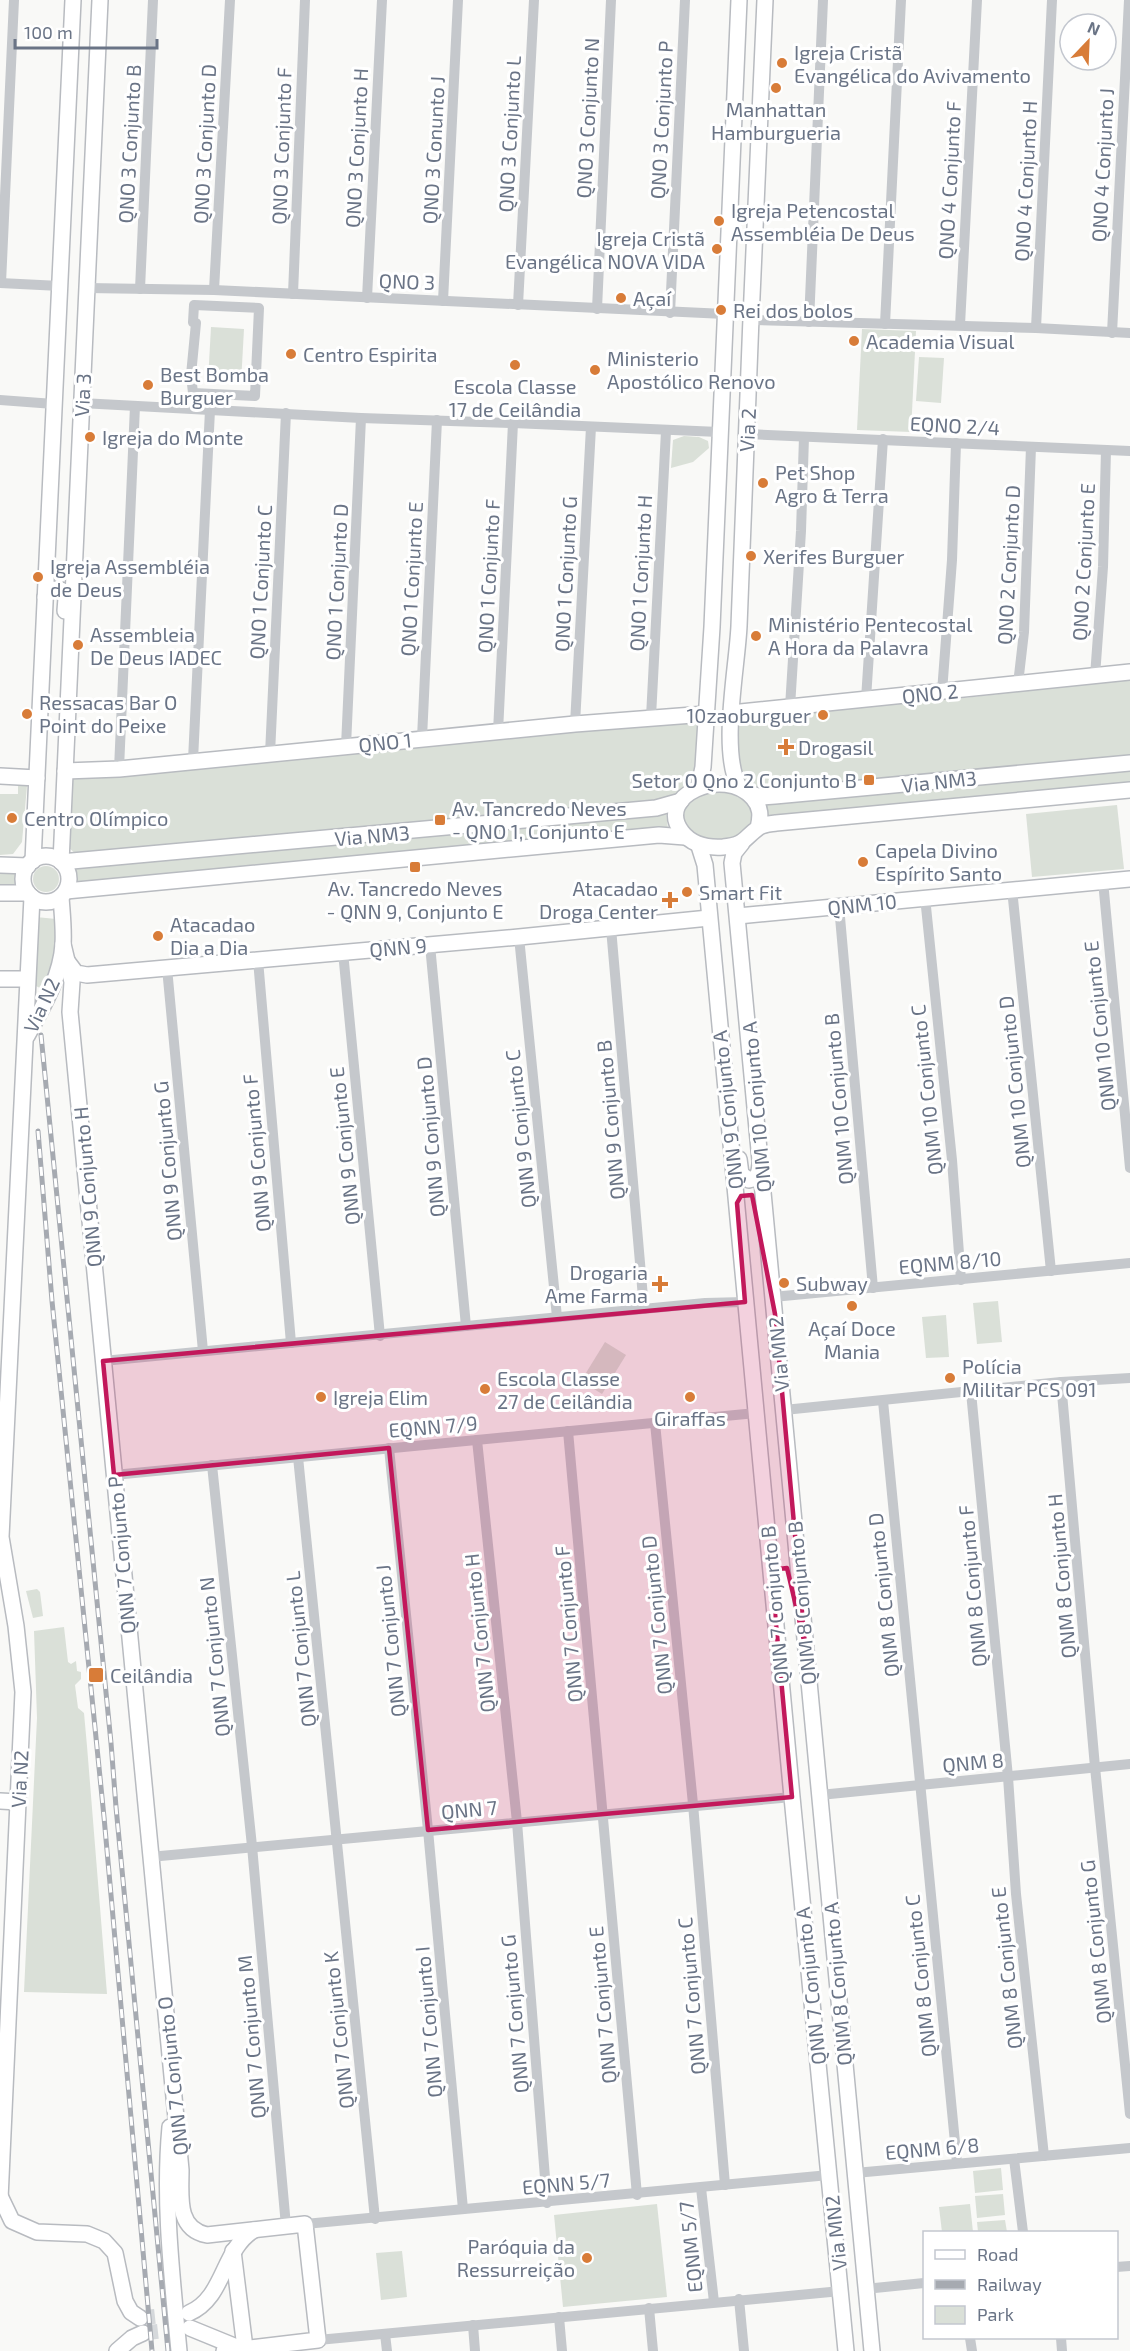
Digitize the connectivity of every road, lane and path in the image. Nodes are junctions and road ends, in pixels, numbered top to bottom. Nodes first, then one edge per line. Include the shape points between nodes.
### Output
1 (14, 0) edge
2 (73, 0) edge
3 (80, 0) edge
4 (100, 0) edge
5 (153, 0) edge
6 (230, 0) edge
7 (305, 0) edge
8 (382, 0) edge
9 (458, 0) edge
10 (534, 0) edge
11 (611, 0) edge
12 (685, 0) edge
13 (739, 0) edge
14 (765, 0) edge
15 (823, 0) edge
16 (900, 0) edge
17 (977, 0) edge
18 (1052, 0) edge
19 (1129, 0) edge
20 (99, 23) junction
21 (71, 53) junction
22 (93, 156) junction
23 (732, 168) junction
24 (758, 172) junction
25 (732, 197) junction
26 (755, 200) junction
27 (0, 283) edge
28 (60, 286) junction
29 (87, 288) junction
30 (140, 290) junction
31 (214, 290) junction
32 (292, 294) junction
33 (367, 298) junction
34 (443, 301) junction
35 (518, 305) junction
36 (259, 308) joint
37 (597, 309) junction
38 (670, 313) junction
39 (725, 314) junction
40 (753, 320) junction
41 (809, 322) junction
42 (885, 324) junction
43 (960, 325) junction
44 (1036, 328) junction
45 (1112, 333) junction
46 (1130, 333) edge
47 (0, 400) edge
48 (81, 403) junction
49 (54, 404) junction
50 (135, 406) junction
51 (210, 410) junction
52 (286, 413) junction
53 (361, 418) junction
54 (437, 420) junction
55 (513, 423) junction
56 (591, 427) junction
57 (666, 431) junction
58 (719, 432) junction
59 (747, 434) junction
60 (804, 437) junction
61 (883, 439) junction
62 (956, 443) junction
63 (1031, 447) junction
64 (1106, 450) junction
65 (1130, 451) edge
66 (50, 486) junction
67 (74, 567) junction
68 (45, 597) junction
69 (712, 627) junction
70 (739, 629) junction
71 (710, 658) junction
72 (736, 659) junction
73 (1130, 672) edge
74 (1095, 676) junction
75 (1018, 684) junction
76 (942, 692) junction
77 (866, 699) junction
78 (68, 703) junction
79 (790, 707) junction
80 (731, 713) junction
81 (706, 714) junction
82 (651, 717) junction
83 (575, 724) junction
84 (498, 732) junction
85 (422, 738) junction
86 (346, 746) junction
87 (270, 754) junction
88 (193, 760) junction
89 (1130, 763) edge
90 (119, 769) junction
91 (65, 771) junction
92 (0, 776) edge
93 (37, 778) junction
94 (699, 786) junction
95 (743, 790) junction
96 (1130, 790) edge
97 (681, 801) junction
98 (758, 828) junction
99 (685, 837) junction
100 (742, 843) junction
101 (699, 846) junction
102 (61, 862) junction
103 (30, 863) junction
104 (0, 866) edge
105 (1130, 879) edge
106 (1103, 881) junction
107 (1012, 889) junction
108 (0, 893) edge
109 (64, 894) junction
110 (30, 895) junction
111 (925, 897) junction
112 (839, 906) junction
113 (738, 916) junction
114 (709, 918) junction
115 (611, 928) junction
116 (519, 937) junction
117 (63, 944) junction
118 (430, 945) junction
119 (343, 952) junction
120 (258, 960) junction
121 (67, 962) junction
122 (167, 968) junction
123 (87, 975) junction
124 (0, 979) edge
125 (72, 982) junction
126 (25, 983) junction
127 (47, 997) junction
128 (70, 1012) junction
129 (24, 1041) junction
130 (720, 1047) junction
131 (761, 1162) junction
132 (1130, 1168) edge
133 (736, 1203) junction
134 (1130, 1263) edge
135 (1051, 1271) junction
136 (961, 1280) junction
137 (873, 1288) junction
138 (773, 1297) junction
139 (745, 1302) junction
140 (644, 1309) junction
141 (775, 1314) junction
142 (557, 1317) junction
143 (466, 1326) junction
144 (380, 1336) junction
145 (291, 1343) junction
146 (203, 1351) junction
147 (103, 1361) junction
148 (5, 1362) edge
149 (1130, 1378) edge
150 (1061, 1382) junction
151 (971, 1392) junction
152 (883, 1401) junction
153 (784, 1410) junction
154 (757, 1417) junction
155 (655, 1423) junction
156 (568, 1431) junction
157 (477, 1440) junction
158 (389, 1448) junction
159 (298, 1457) junction
160 (212, 1465) junction
161 (114, 1475) junction
162 (2, 1479) edge
163 (792, 1502) junction
164 (1, 1537) edge
165 (769, 1540) junction
166 (0, 1578) edge
167 (805, 1645) junction
168 (1130, 1764) edge
169 (1095, 1767) junction
170 (1008, 1777) junction
171 (920, 1785) junction
172 (820, 1795) junction
173 (792, 1797) junction
174 (0, 1801) edge
175 (18, 1802) junction
176 (693, 1804) junction
177 (604, 1813) junction
178 (517, 1822) junction
179 (428, 1830) junction
180 (338, 1838) junction
181 (252, 1846) junction
182 (150, 1857) junction
183 (805, 1929) junction
184 (844, 2046) junction
185 (820, 2086) junction
186 (173, 2094) junction
187 (3, 2098) edge
188 (1130, 2114) edge
189 (1130, 2148) edge
190 (1044, 2156) junction
191 (1014, 2159) junction
192 (957, 2163) junction
193 (829, 2175) junction
194 (855, 2177) junction
195 (725, 2185) junction
196 (0, 2186) edge
197 (701, 2188) junction
198 (637, 2194) junction
199 (0, 2197) edge
200 (547, 2203) junction
201 (463, 2209) junction
202 (375, 2218) junction
203 (305, 2224) junction
204 (286, 2226) junction
205 (254, 2230) junction
206 (1023, 2231) edge
207 (233, 2252) junction
208 (923, 2283) edge
209 (840, 2285) junction
210 (865, 2289) junction
211 (739, 2299) junction
212 (714, 2302) junction
213 (649, 2308) junction
214 (559, 2317) junction
215 (473, 2325) junction
216 (385, 2334) junction
217 (318, 2340) junction
218 (298, 2346) edge
219 (242, 2348) junction
220 (117, 2351) edge
221 (179, 2351) edge
222 (224, 2351) edge
223 (387, 2351) edge
224 (475, 2351) edge
225 (562, 2351) edge
226 (653, 2351) edge
227 (744, 2351) edge
228 (846, 2351) edge
229 (853, 2351) edge
230 (872, 2351) edge

1 - 27 street
2 - 21 main road, Via 3
3 - 20 main road via 81,29 91,32
4 - 20 main road, Via 3
5 - 30 street, QNO 3 Conjunto B
6 - 31 street, QNO 3 Conjunto D
7 - 32 street, QNO 3 Conjunto F
8 - 33 street, QNO 3 Conjunto H
9 - 34 street, QNO 3 Conunto J
10 - 35 street, QNO 3 Conjunto L
11 - 37 street, QNO 3 Conjunto N
12 - 38 street, QNO 3 Conjunto P
13 - 23 main road, Via 2
14 - 24 main road, Via 2
15 - 41 street
16 - 42 street
17 - 43 street, QNO 4 Conjunto F
18 - 44 street, QNO 4 Conjunto H
19 - 45 street, QNO 4 Conjunto J
20 - 22 main road, Via 3
21 - 22 main road via 80,44 90,51 87,116
21 - 28 main road, Via 3
22 - 29 main road, Via 3
23 - 24 main road via 739,175 751,177
23 - 25 main road, Via 2
24 - 26 main road, Via 2
25 - 26 main road via 742,192
25 - 39 main road, Via 2
26 - 40 main road, Via 2
27 - 28 street
28 - 49 main road, Via 3
29 - 30 street, QNO 3
29 - 48 main road, Via 3
30 - 31 street, QNO 3
31 - 32 street, QNO 3
32 - 33 street, QNO 3
33 - 34 street, QNO 3
34 - 35 street, QNO 3
35 - 37 street, QNO 3
36 - 36 street via 194,305 193,393 255,396
37 - 38 street, QNO 3
38 - 39 street, QNO 3
39 - 58 main road, Via 2
40 - 41 street
40 - 59 main road, Via 2
41 - 42 street
42 - 43 street
43 - 44 street
44 - 45 street
45 - 46 street
47 - 49 street
48 - 50 street
48 - 67 main road, Via 3
49 - 66 main road, Via 3
50 - 51 street
50 - 90 street
51 - 52 street
51 - 88 street
52 - 53 street
52 - 87 street, QNO 1 Conjunto C
53 - 54 street
53 - 86 street, QNO 1 Conjunto D
54 - 55 street
54 - 85 street, QNO 1 Conjunto E
55 - 56 street
55 - 84 street, QNO 1 Conjunto F
56 - 57 street
56 - 83 street, QNO 1 Conjunto G
57 - 58 street
57 - 82 street, QNO 1 Conjunto H
58 - 69 main road, Via 2
59 - 60 street, EQNO 2/4
59 - 70 main road, Via 2
60 - 61 street, EQNO 2/4
60 - 79 street
61 - 62 street, EQNO 2/4
61 - 77 street
62 - 63 street, EQNO 2/4
62 - 76 street
63 - 64 street, EQNO 2/4
63 - 75 street, QNO 2 Conjunto D via 1024,632
64 - 65 street, EQNO 2/4
64 - 74 street, QNO 2 Conjunto E
66 - 67 main road via 54,568 66,575
66 - 68 main road, Via 3
67 - 78 main road, Via 3
68 - 78 main road via 54,588 66,598 62,666
68 - 93 main road, Via 3
69 - 70 main road via 719,635 729,636
69 - 71 main road, Via 2
70 - 72 main road, Via 2
71 - 72 main road via 718,652
71 - 81 main road, Via 2
72 - 80 main road, Via 2
73 - 74 main road, QNO 2
74 - 75 main road, QNO 2
75 - 76 main road, QNO 2
76 - 77 main road, QNO 2
77 - 79 main road, QNO 2
78 - 91 main road, Via 3
79 - 80 main road, QNO 2
80 - 95 main road, Via 2 via 732,769
81 - 82 main road, QNO 1
81 - 94 main road, Via 2
82 - 83 main road, QNO 1
83 - 84 main road, QNO 1
84 - 85 main road, QNO 1
85 - 86 main road, QNO 1
86 - 87 main road, QNO 1
87 - 88 main road, QNO 1
88 - 90 main road, QNO 1
89 - 95 main road, Via NM3 via 761,797
90 - 91 main road, QNO 1
91 - 102 main road, Via 3
92 - 93 main road
93 - 103 main road, Via 3
94 - 95 main road via 718,783
94 - 97 main road
95 - 98 main road via 757,803 761,817
96 - 98 main road, Via NM3 via 776,823
97 - 99 main road via 675,819
97 - 102 main road, Via NM3 via 645,809
98 - 100 main road
99 - 101 main road
99 - 109 main road, Via NM3 via 659,835
100 - 101 main road
100 - 113 main road via 732,863
101 - 114 main road via 705,865
102 - 103 main road via 45,856
102 - 109 main road via 69,878
103 - 104 main road
103 - 110 main road via 23,875
105 - 106 main road, QNM 10
106 - 107 main road, QNM 10
106 - 132 street, QNM 10 Conjunto E
107 - 111 main road, QNM 10
107 - 135 street, QNM 10 Conjunto D
108 - 110 main road
109 - 110 main road via 45,902
109 - 117 main road, Via N2
110 - 126 main road, Via N2
111 - 112 main road, QNM 10
111 - 136 street, QNM 10 Conjunto C
112 - 113 main road, QNM 10
112 - 137 street, QNM 10 Conjunto B
113 - 131 main road, QNM 10 Conjunto A
114 - 115 main road, QNN 9
114 - 130 main road, QNN 9 Conjunto A
115 - 116 main road, QNN 9
115 - 140 street, QNN 9 Conjunto B
116 - 118 main road, QNN 9
116 - 142 street, QNN 9 Conjunto C
117 - 121 main road, QNN 9 Conjunto H
117 - 127 main road, Via N2
118 - 119 main road, QNN 9
118 - 143 street, QNN 9 Conjunto D
119 - 120 main road, QNN 9
119 - 144 street, QNN 9 Conjunto E
120 - 122 main road, QNN 9
120 - 145 street, QNN 9 Conjunto F
121 - 123 main road via 76,973
121 - 125 main road, QNN 9 Conjunto H
122 - 123 main road, QNN 9
122 - 146 street, QNN 9 Conjunto G
123 - 125 main road, QNN 9
124 - 126 main road
125 - 127 main road, QNN 9
125 - 128 main road, QNN 9 Conjunto H
126 - 127 main road
126 - 129 main road, Via N2
127 - 128 main road via 63,1001
127 - 129 main road, Via N2
128 - 147 main road, QNN 9 Conjunto H
129 - 148 main road, Via N2
130 - 131 main road via 734,1090 741,1174 755,1179
130 - 133 main road, QNN 9 Conjunto A
131 - 138 main road, QNM 10 Conjunto A
133 - 139 main road, QNN 9 Conjunto A
133 - 141 main road via 741,1196 756,1199 763,1266
134 - 135 street, EQNM 8/10
135 - 136 street, EQNM 8/10
136 - 137 street, EQNM 8/10
137 - 138 street, EQNM 8/10
138 - 141 main road, Via MN2
139 - 140 street
139 - 154 main road, Via MN2
140 - 142 street
141 - 153 main road, Via MN2
142 - 143 street
143 - 144 street
144 - 145 street
145 - 146 street
146 - 147 street
147 - 161 main road, QNN 7 Conjunto P
148 - 162 main road, Via N2
149 - 150 street
150 - 151 street
150 - 169 street, QNM 8 Conjunto H
151 - 152 street
151 - 170 street, QNM 8 Conjunto F
152 - 153 street
152 - 171 street, QNM 8 Conjunto D
153 - 163 main road, QNM 8 Conjunto B
154 - 155 street, EQNN 7/9
154 - 163 main road via 767,1451 773,1509 784,1513
154 - 165 main road, QNN 7 Conjunto B
155 - 156 street, EQNN 7/9
155 - 176 street, QNN 7 Conjunto D
156 - 157 street, EQNN 7/9
156 - 177 street, QNN 7 Conjunto F
157 - 158 street, EQNN 7/9
157 - 178 street, QNN 7 Conjunto H
158 - 159 street, EQNN 7/9
158 - 179 street, QNN 7 Conjunto J
159 - 160 street, EQNN 7/9
159 - 180 street, QNN 7 Conjunto L
160 - 161 street, EQNN 7/9
160 - 181 street, QNN 7 Conjunto N
161 - 182 main road, QNN 7 Conjunto P
162 - 164 main road, Via N2
163 - 167 main road, QNM 8 Conjunto B
164 - 166 main road
164 - 175 main road, Via N2 via 23,1692
165 - 167 main road via 771,1533 780,1528 790,1535 795,1603
165 - 173 main road, QNN 7 Conjunto B
167 - 172 main road, QNM 8 Conjunto B
168 - 169 street, QNM 8
169 - 170 street, QNM 8
169 - 188 street, QNM 8 Conjunto G
170 - 171 street, QNM 8
170 - 190 street, QNM 8 Conjunto E via 1016,1894
171 - 172 street, QNM 8
171 - 192 street, QNM 8 Conjunto C
172 - 184 main road, QNM 8 Conjunto A
173 - 176 street, QNN 7
173 - 183 main road, QNN 7 Conjunto A
174 - 175 main road
175 - 187 main road, Via N2
176 - 177 street, QNN 7
176 - 195 street, QNN 7 Conjunto C
177 - 178 street, QNN 7
177 - 198 street, QNN 7 Conjunto E
178 - 179 street, QNN 7
178 - 200 street, QNN 7 Conjunto G
179 - 180 street, QNN 7
179 - 201 street, QNN 7 Conjunto I
180 - 181 street, QNN 7
180 - 202 street, QNN 7 Conjunto K
181 - 182 street, QNN 7
181 - 204 street, QNN 7 Conjunto M
182 - 186 main road, QNN 7 Conjunto O
183 - 184 main road via 816,1976 824,2052 836,2058
183 - 185 main road, QNN 7 Conjunto A
184 - 194 main road, QNM 8 Conjunto A
185 - 193 main road, QNN 7 Conjunto A
185 - 194 main road via 829,2075 841,2081 847,2150
186 - 205 main road, QNN 7 Conjunto O via 182,2206 187,2223 195,2232 207,2235
186 - 221 main road via 166,2184
187 - 196 main road, Via N2
189 - 190 street, EQNM 6/8
190 - 191 street, EQNM 6/8
191 - 192 street, EQNM 6/8
191 - 206 street
192 - 194 street, EQNM 6/8
193 - 195 street, EQNN 5/7
193 - 209 main road, Via MN2
194 - 210 main road, Via MN2
195 - 197 street, EQNN 5/7
196 - 199 main road, Via N2
197 - 198 street, EQNN 5/7
197 - 212 street, EQNM 5/7
198 - 200 street, EQNN 5/7
199 - 220 main road via 12,2221 37,2232 87,2234 104,2241 116,2253 125,2301 141,2326
200 - 201 street, EQNN 5/7
201 - 202 street, EQNN 5/7
202 - 203 street, EQNN 5/7
203 - 204 main road
203 - 217 main road
204 - 205 main road
205 - 207 main road via 245,2235
207 - 219 main road
207 - 219 main road via 212,2295 189,2320
208 - 210 street
209 - 211 street
209 - 228 main road
209 - 229 main road via 850,2316
210 - 230 main road, Via MN2
211 - 212 street
211 - 227 street
212 - 213 street
213 - 214 street
213 - 226 street
214 - 215 street
214 - 225 street
215 - 216 street
215 - 224 street
216 - 217 street
216 - 223 street
217 - 218 main road
218 - 219 main road
219 - 222 main road

